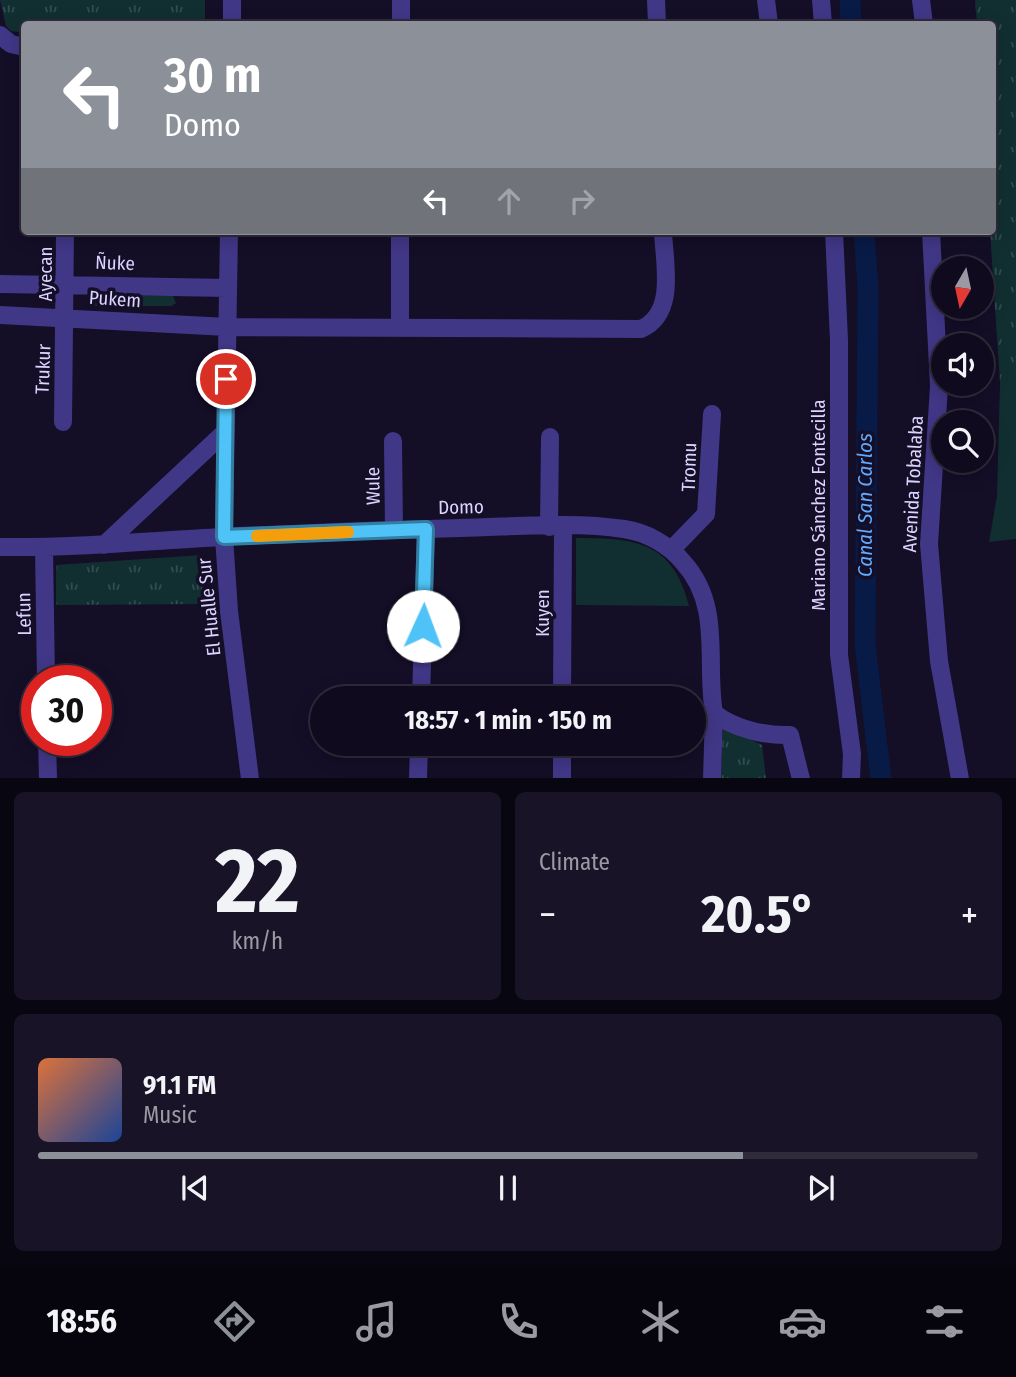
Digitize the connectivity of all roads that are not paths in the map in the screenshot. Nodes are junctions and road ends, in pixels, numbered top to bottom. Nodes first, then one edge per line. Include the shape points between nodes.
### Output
1 (232, 0) edge
2 (401, 0) edge
3 (656, 0) edge
4 (766, 0) edge
5 (821, 0) edge
6 (921, 0) edge
7 (232, 21) edge
8 (401, 21) edge
9 (657, 21) edge
10 (769, 21) edge
11 (823, 21) edge
12 (924, 21) edge
13 (0, 35) edge
14 (21, 46) edge
15 (65, 235) edge
16 (229, 235) edge
17 (400, 235) edge
18 (663, 235) edge
19 (834, 235) edge
20 (931, 235) edge
21 (66, 283) junction
22 (0, 284) edge
23 (228, 288) junction
24 (0, 315) edge
25 (66, 317) junction
26 (227, 327) junction
27 (400, 328) junction
28 (712, 414) dead end
29 (63, 422) dead end
30 (226, 431) junction
31 (550, 438) dead end
32 (393, 441) dead end
33 (556, 527) junction
34 (426, 529) junction
35 (394, 530) junction
36 (224, 537) junction
37 (104, 545) junction
38 (0, 547) edge
39 (44, 547) junction
40 (671, 550) junction
41 (46, 665) edge
42 (421, 686) edge
43 (562, 686) edge
44 (714, 713) junction
45 (47, 756) edge
46 (419, 756) edge
47 (562, 756) edge
48 (48, 778) edge
49 (250, 778) edge
50 (418, 778) edge
51 (562, 778) edge
52 (712, 778) edge
53 (802, 778) edge
54 (851, 778) edge
55 (960, 778) edge

1 - 7 street
2 - 8 street
3 - 9 street
4 - 10 street
5 - 11 street
6 - 12 street
13 - 14 street
15 - 21 street, Ayecan
16 - 23 street, El Hualle Sur
17 - 27 street
18 - 27 street, Pukem via 665,301 656,319 641,329
19 - 54 street, Mariano Sánchez Fontecilla via 839,340 839,655
20 - 55 street, Avenida Tobalaba via 939,386 929,544 939,661
21 - 22 street, Ñuke
21 - 23 street, Ñuke
21 - 25 street, Ayecan
23 - 26 street, El Hualle Sur
24 - 25 street, Pukem
25 - 26 street, Pukem
25 - 29 street, Trukur
26 - 27 street, Pukem
26 - 30 street, El Hualle Sur
28 - 40 street, Tromu via 706,514
30 - 36 street, El Hualle Sur
30 - 37 street
31 - 33 street, Kuyen
32 - 35 street, Wule
33 - 34 street, Domo
33 - 40 street, Domo via 624,529
33 - 43 street, Kuyen
34 - 35 street, Domo
34 - 42 street
35 - 36 street, Domo
36 - 37 street, Domo
36 - 49 street, El Hualle Sur
37 - 39 street, Domo
38 - 39 street, Domo
39 - 41 street, Lefun
40 - 44 street, Domo via 692,573 706,602
44 - 52 street, Domo
44 - 53 street via 729,724 790,735
45 - 48 street
46 - 50 street
47 - 51 street

